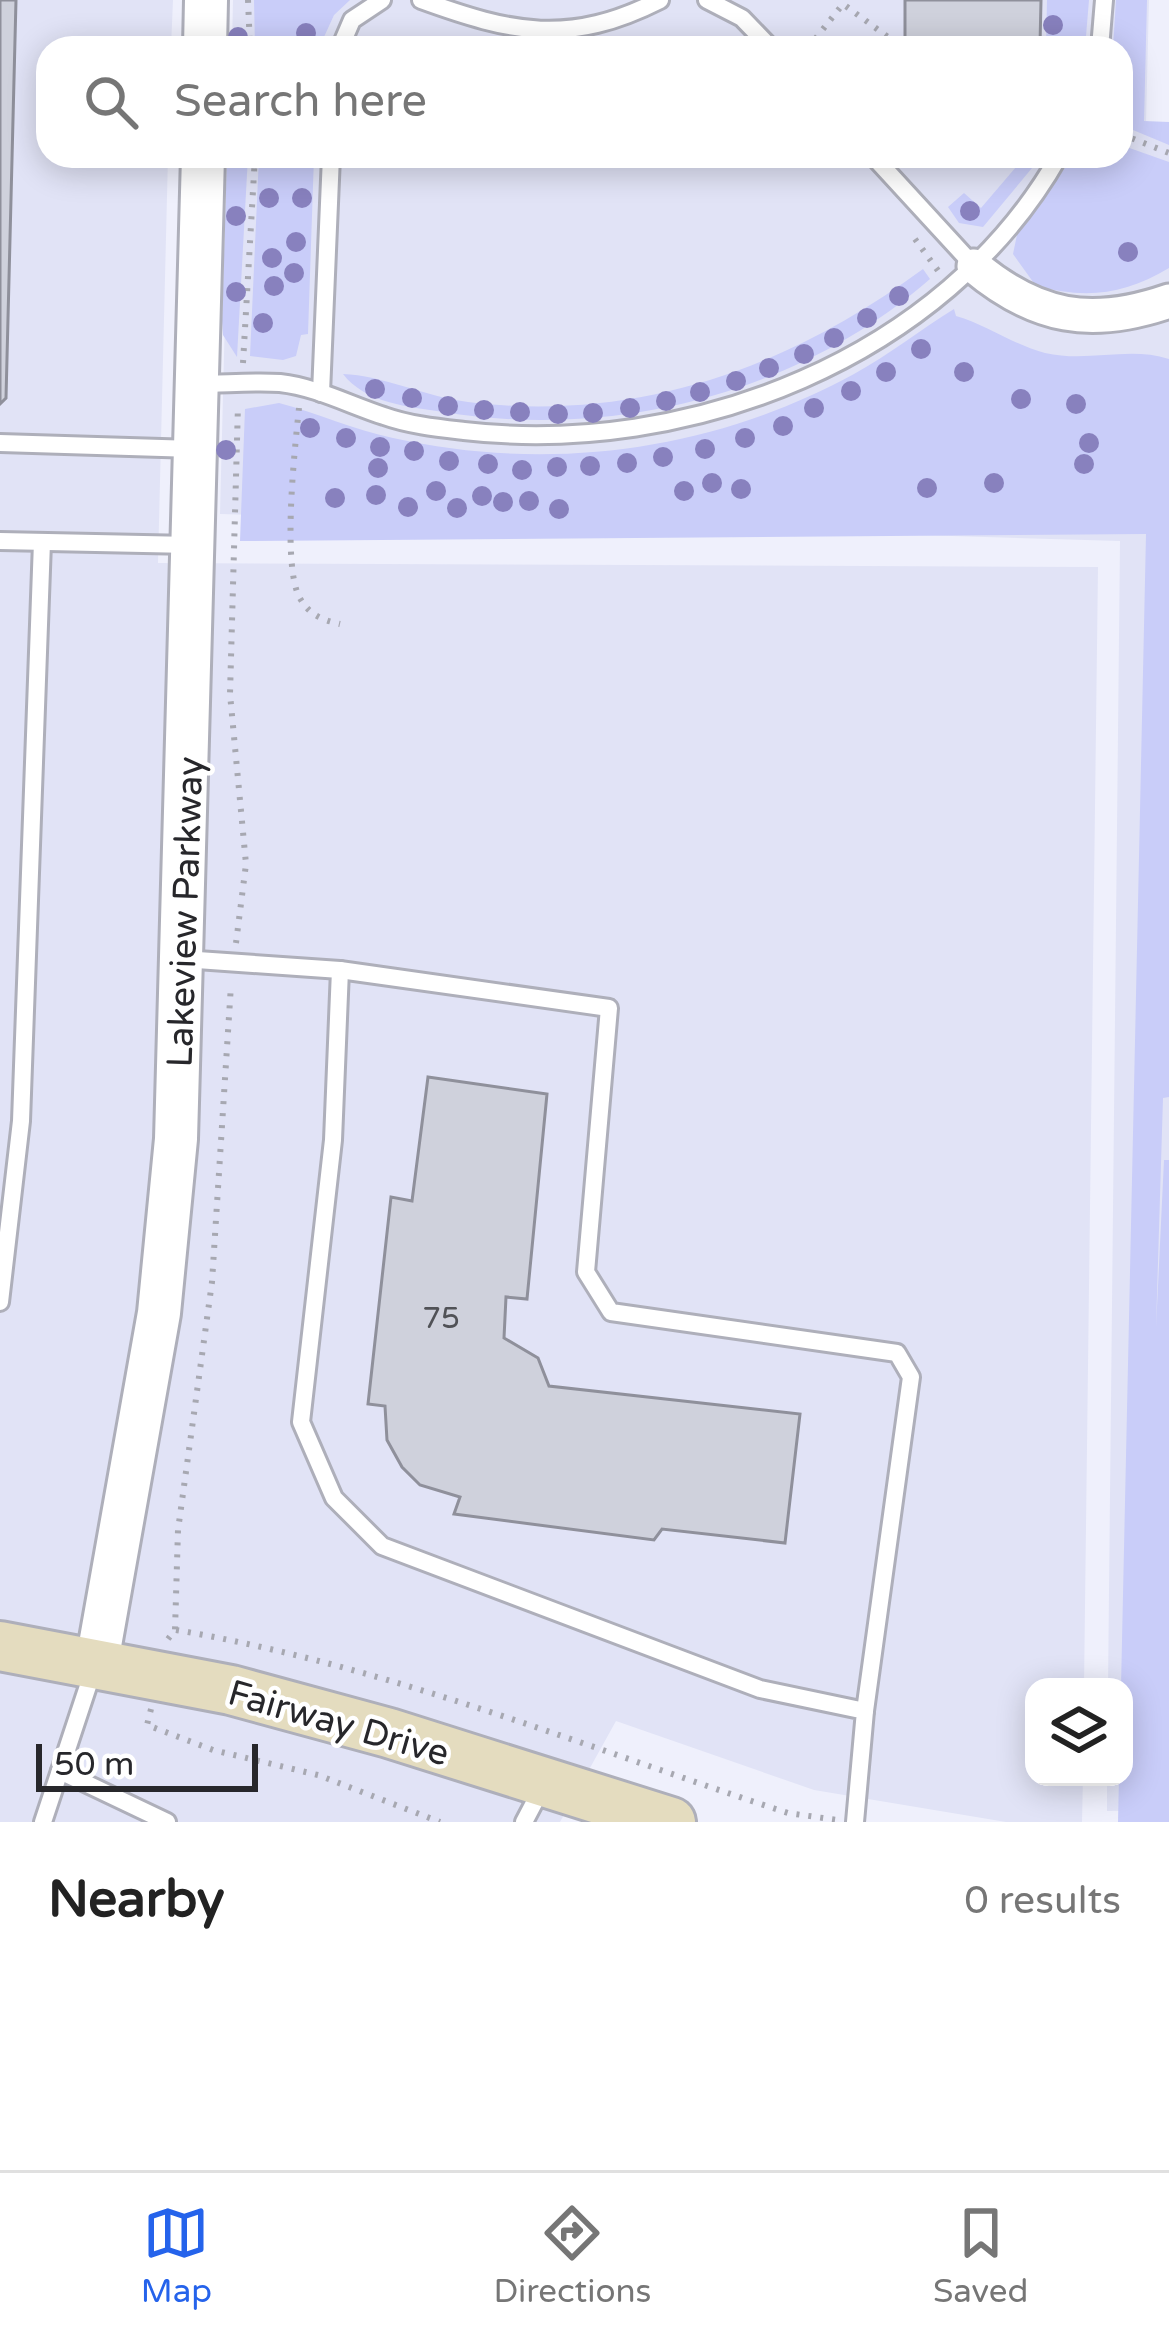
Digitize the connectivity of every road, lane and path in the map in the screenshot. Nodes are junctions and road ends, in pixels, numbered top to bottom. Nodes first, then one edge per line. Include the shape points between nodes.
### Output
1 (206, 0) edge
2 (248, 0) edge
3 (382, 0) edge
4 (421, 0) edge
5 (660, 0) edge
6 (706, 0) edge
7 (1104, 0) edge
8 (205, 36) edge
9 (250, 36) edge
10 (347, 36) edge
11 (758, 36) edge
12 (818, 36) edge
13 (887, 36) edge
14 (1101, 36) edge
15 (1133, 139) edge
16 (1169, 153) edge
17 (202, 168) edge
18 (254, 168) edge
19 (330, 168) edge
20 (884, 168) edge
21 (1051, 168) edge
22 (974, 266) junction
23 (1169, 301) edge
24 (241, 383) junction
25 (197, 384) junction
26 (321, 393) junction
27 (299, 403) dead end
28 (0, 443) edge
29 (195, 449) junction
30 (0, 541) edge
31 (42, 542) junction
32 (193, 545) junction
33 (340, 624) dead end
34 (183, 958) junction
35 (234, 962) junction
36 (340, 970) junction
37 (0, 1303) edge
38 (0, 1646) edge
39 (97, 1662) junction
40 (865, 1712) junction
41 (147, 1726) dead end
42 (60, 1771) junction
43 (535, 1802) edge
44 (648, 1819) edge
45 (44, 1822) edge
46 (167, 1822) edge
47 (440, 1822) edge
48 (854, 1822) edge

1 - 8 street
2 - 9 path
3 - 10 lane via 358,15
4 - 5 lane via 493,26 556,33
6 - 11 lane
7 - 14 lane
12 - 13 path via 843,4
15 - 16 path
17 - 25 street, Lakeview Parkway
18 - 24 path
19 - 26 lane
20 - 22 lane
21 - 22 lane
22 - 23 street via 1013,298 1079,317
22 - 26 lane via 913,314 805,378 654,427 584,437 460,431 389,418
24 - 25 lane
24 - 26 lane
24 - 35 path via 230,673 247,864
25 - 29 street, Lakeview Parkway
27 - 33 path via 290,500 297,597 316,617
28 - 29 lane
29 - 32 street, Lakeview Parkway
30 - 31 lane
31 - 32 lane
31 - 37 lane via 21,1121
32 - 34 street, Lakeview Parkway
34 - 35 lane
34 - 39 street, Lakeview Parkway via 159,1313
35 - 36 lane
35 - 48 path via 212,1282 178,1530 175,1630 498,1711 788,1813
36 - 40 lane via 333,1140 302,1422 334,1498 382,1546 760,1689
36 - 40 lane via 609,1008 586,1272 611,1312 897,1353 911,1377
38 - 39 main road, Fairway Drive
39 - 42 lane
39 - 43 main road, Fairway Drive via 276,1702
40 - 48 lane
41 - 47 path via 318,1775
42 - 45 lane
42 - 46 lane
43 - 44 main road, Fairway Drive

